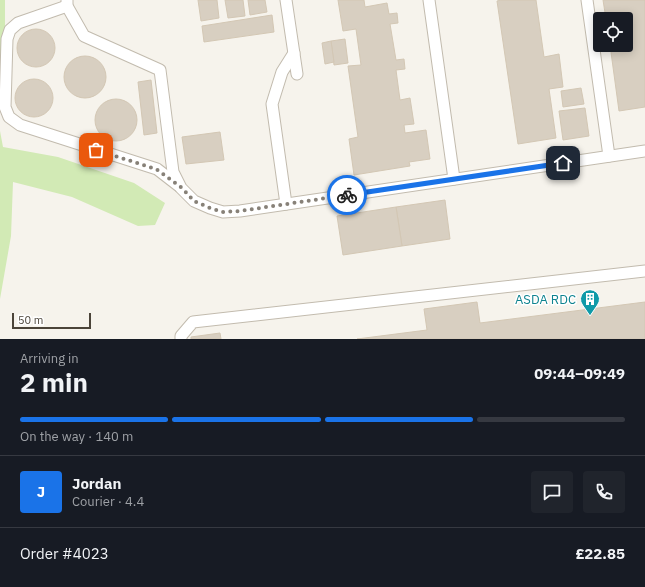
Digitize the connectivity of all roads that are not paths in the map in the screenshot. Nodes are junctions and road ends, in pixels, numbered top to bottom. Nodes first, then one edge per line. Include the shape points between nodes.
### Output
1 (286, 0) edge
2 (429, 0) edge
3 (587, 0) edge
4 (67, 3) edge
5 (294, 53) junction
6 (296, 74) dead end
7 (645, 150) edge
8 (609, 156) junction
9 (454, 179) junction
10 (182, 188) junction
11 (286, 204) junction
12 (645, 271) edge
13 (181, 339) edge

1 - 5 lane
2 - 9 lane
3 - 8 lane
4 - 10 lane via 84,36 160,70 173,172
4 - 10 lane via 18,23 10,30 7,40 5,107 9,116 20,126 156,169
5 - 6 lane
5 - 11 lane via 282,72 272,104
7 - 8 lane
8 - 9 lane
9 - 11 lane
10 - 11 lane via 194,201 223,212
12 - 13 lane via 193,322

